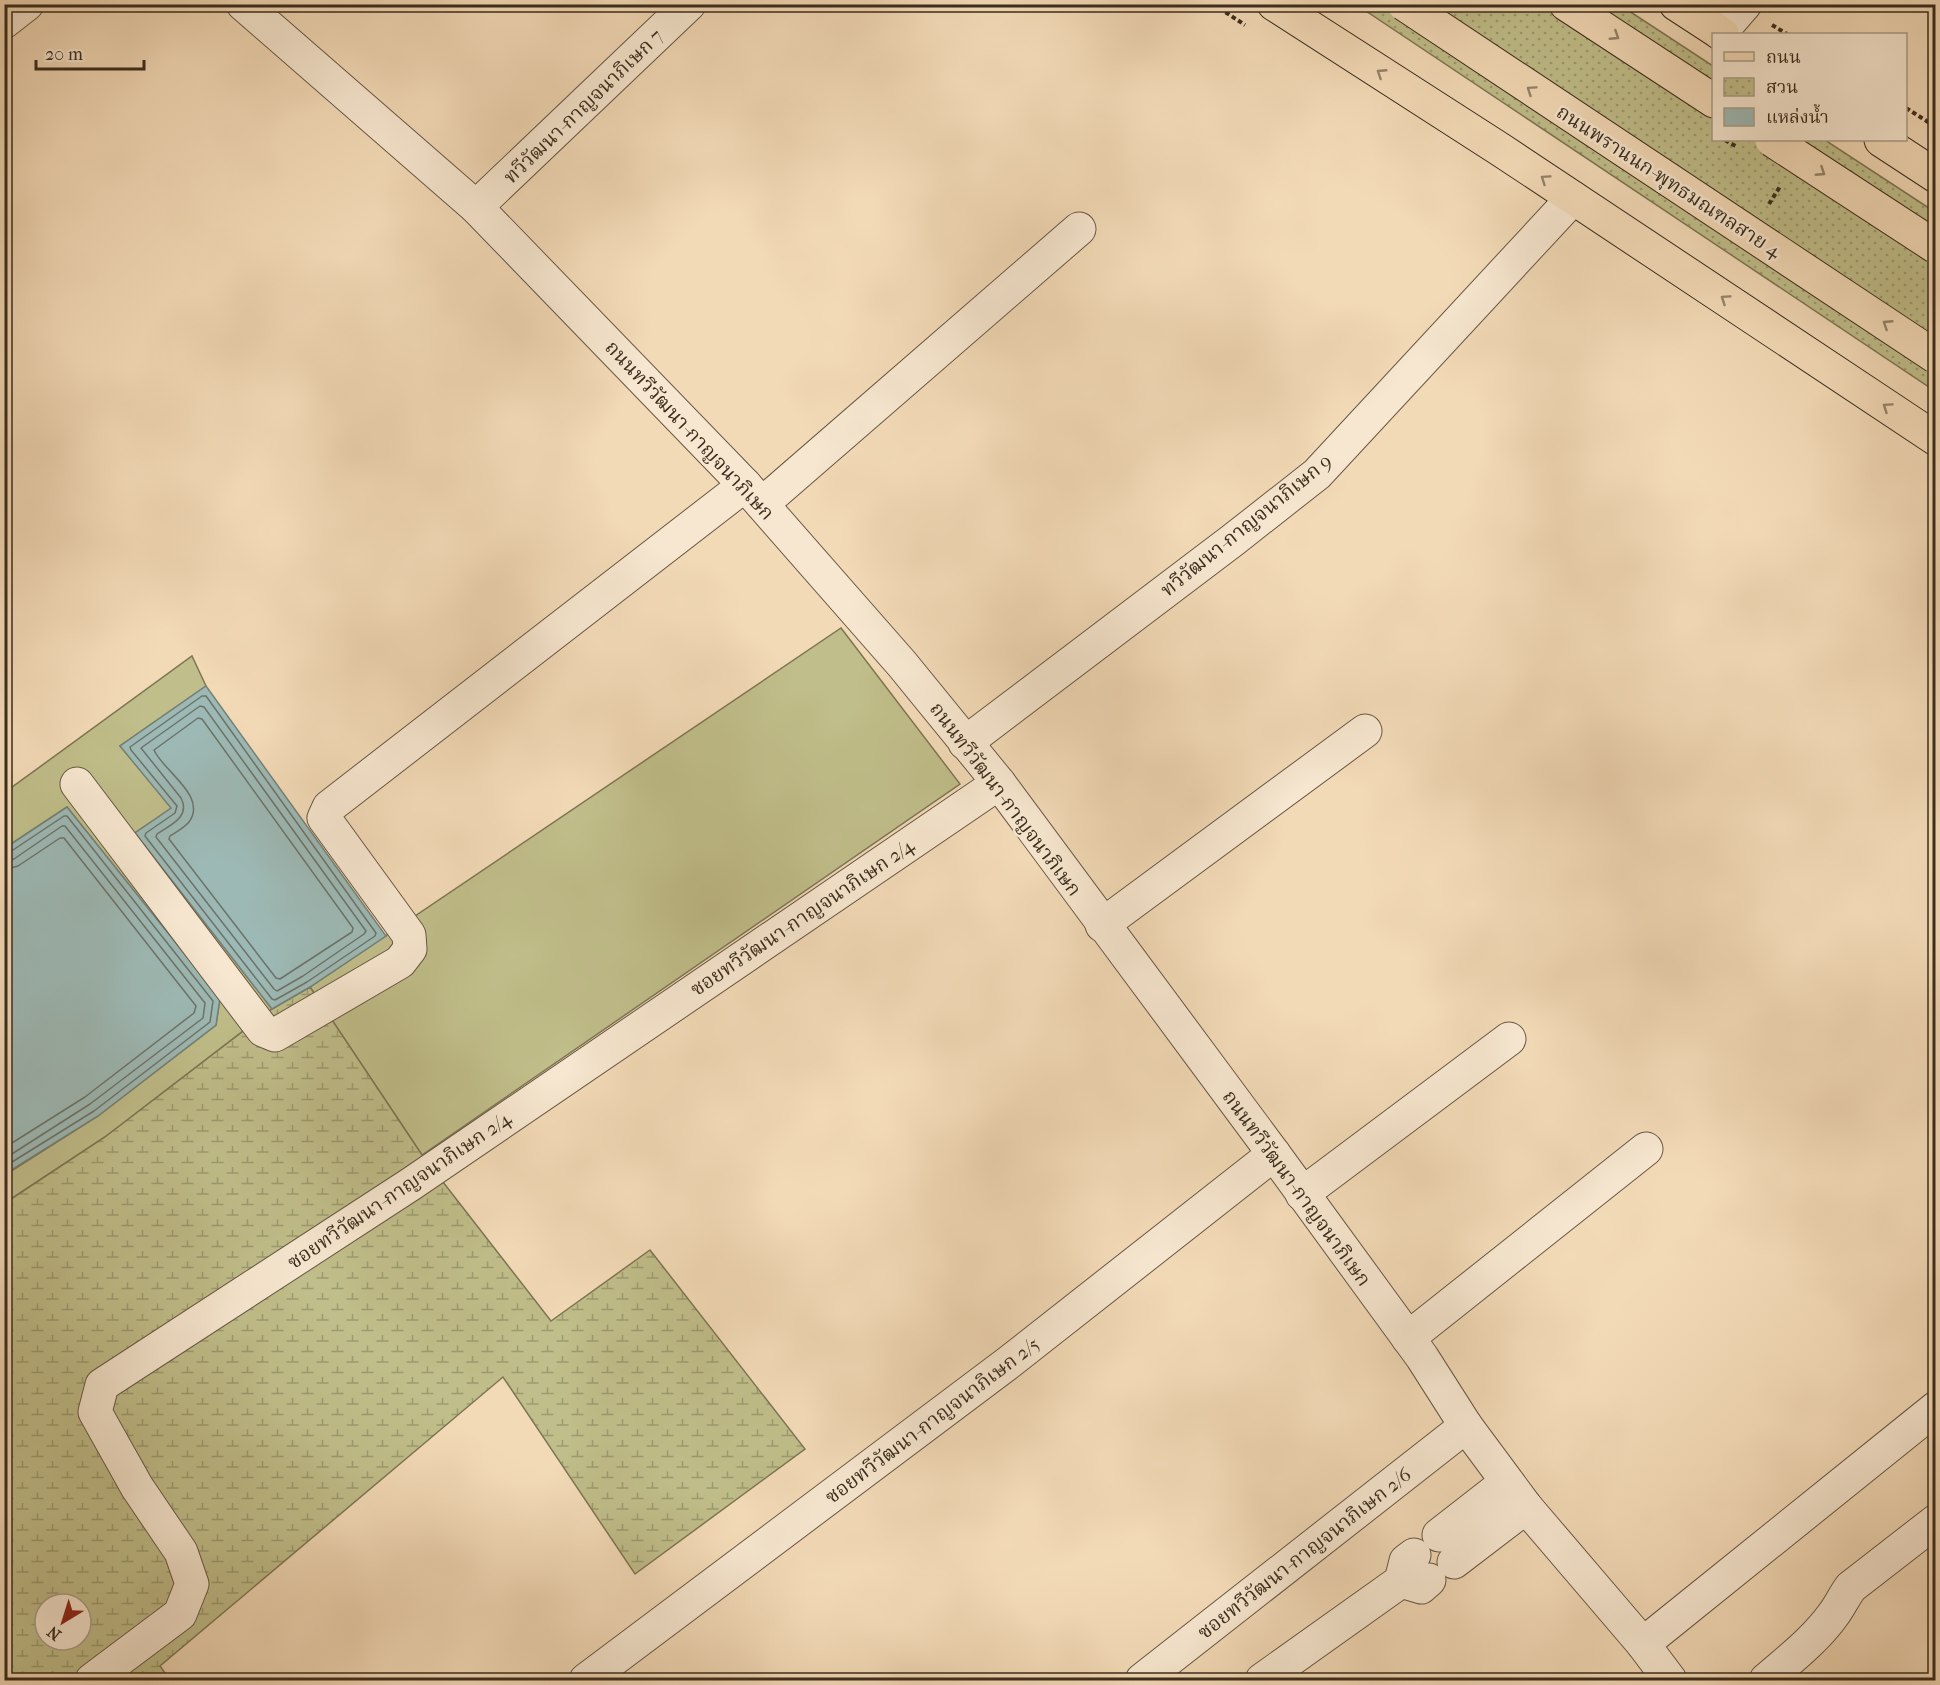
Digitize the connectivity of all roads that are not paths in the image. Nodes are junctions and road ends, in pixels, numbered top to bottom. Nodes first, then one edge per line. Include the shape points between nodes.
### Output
1 (27, 4) edge
2 (243, 4) edge
3 (689, 4) edge
4 (1274, 4) edge
5 (1404, 4) edge
6 (1566, 4) edge
7 (1676, 4) edge
8 (1745, 4) edge
9 (4, 22) edge
10 (1720, 33) edge
11 (1722, 33) edge
12 (1712, 100) edge
13 (1774, 141) edge
14 (1882, 141) edge
15 (1935, 176) edge
16 (1573, 198) junction
17 (476, 207) junction
18 (1079, 229) dead end
19 (1935, 247) edge
20 (1935, 357) edge
21 (1935, 439) edge
22 (753, 495) junction
23 (1365, 731) dead end
24 (965, 743) junction
25 (999, 783) junction
26 (77, 784) dead end
27 (1102, 925) junction
28 (1509, 1040) dead end
29 (1646, 1149) dead end
30 (1274, 1155) junction
31 (1302, 1194) junction
32 (1408, 1338) junction
33 (1935, 1408) edge
34 (1466, 1426) junction
35 (1516, 1494) junction
36 (1935, 1521) edge
37 (1643, 1644) junction
38 (92, 1680) edge
39 (586, 1680) edge
40 (1142, 1680) edge
41 (1262, 1680) edge
42 (1670, 1680) edge
43 (1766, 1680) edge

1 - 9 street
2 - 17 street, ถนนทวีวัฒนา-กาญจนาภิเษก
3 - 17 street, ทวีวัฒนา-กาญจนาภิเษก 7
16 -> 4 main road
20 -> 5 main road, ถนนพรานนก-พุทธมณฑลสาย 4, bridge
6 -> 12 main road
7 - 10 main road
8 - 11 street
13 -> 19 main road, bridge
14 - 15 main road
21 -> 16 main road
16 - 24 street, ทวีวัฒนา-กาญจนาภิเษก 9 via 1317,474
17 - 22 street, ถนนทวีวัฒนา-กาญจนาภิเษก
18 - 22 street
22 - 24 street, ถนนทวีวัฒนา-กาญจนาภิเษก via 902,664
22 - 26 street via 329,807 324,818 409,935 410,949 400,963 275,1035 263,1030
23 - 27 street
24 - 25 street, ถนนทวีวัฒนา-กาญจนาภิเษก
25 - 27 street, ถนนทวีวัฒนา-กาญจนาภิเษก
25 - 38 street, ซอยทวีวัฒนา-กาญจนาภิเษก 2/4 via 411,1184 102,1385 95,1412 181,1552 192,1584 180,1614
27 - 30 street, ถนนทวีวัฒนา-กาญจนาภิเษก
28 - 31 street
29 - 32 street
30 - 31 street, ถนนทวีวัฒนา-กาญจนาภิเษก
30 - 39 street, ซอยทวีวัฒนา-กาญจนาภิเษก 2/5 via 1008,1363
31 - 32 street, ถนนทวีวัฒนา-กาญจนาภิเษก
32 - 34 street, ถนนทวีวัฒนา-กาญจนาภิเษก
33 - 37 street
34 - 35 street, ถนนทวีวัฒนา-กาญจนาภิเษก
34 - 40 street, ซอยทวีวัฒนา-กาญจนาภิเษก 2/6
35 - 37 street, ถนนทวีวัฒนา-กาญจนาภิเษก
35 - 41 street via 1427,1563
36 - 43 street via 1851,1587 1834,1614
37 - 42 street, ถนนทวีวัฒนา-กาญจนาภิเษก

